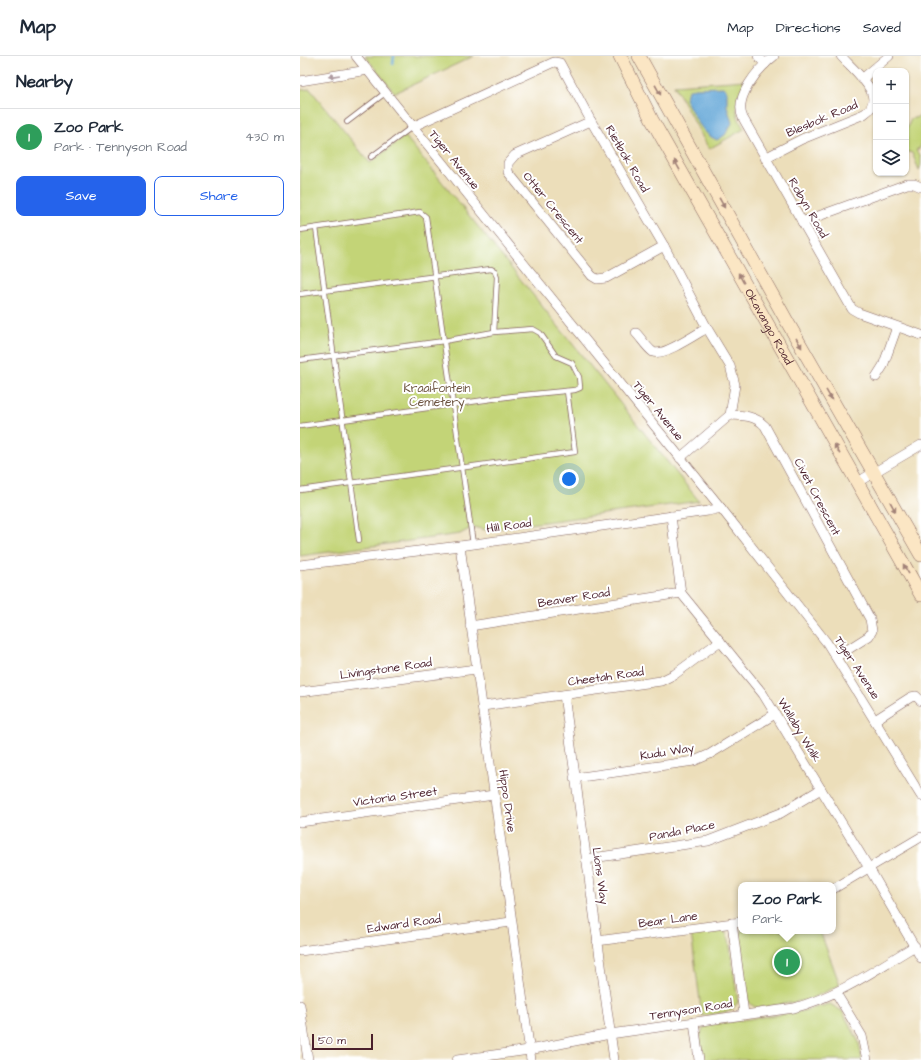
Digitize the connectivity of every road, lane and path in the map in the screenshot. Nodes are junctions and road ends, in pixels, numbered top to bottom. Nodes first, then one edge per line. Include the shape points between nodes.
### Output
1 (356, 56) edge
2 (620, 56) edge
3 (639, 56) edge
4 (758, 56) edge
5 (774, 56) edge
6 (841, 56) edge
7 (889, 56) edge
8 (765, 64) junction
9 (368, 70) junction
10 (862, 78) junction
11 (300, 81) edge
12 (385, 93) junction
13 (591, 121) junction
14 (347, 122) dead end
15 (412, 127) junction
16 (371, 157) dead end
17 (766, 158) junction
18 (921, 187) edge
19 (802, 222) junction
20 (316, 228) junction
21 (300, 230) edge
22 (664, 246) junction
23 (435, 277) junction
24 (324, 290) junction
25 (300, 294) edge
26 (897, 327) junction
27 (707, 328) junction
28 (494, 332) junction
29 (636, 333) dead end
30 (921, 335) edge
31 (444, 341) junction
32 (333, 356) junction
33 (300, 360) edge
34 (876, 376) dead end
35 (567, 391) junction
36 (453, 405) junction
37 (730, 415) junction
38 (342, 421) junction
39 (300, 426) edge
40 (921, 445) edge
41 (680, 458) junction
42 (462, 469) junction
43 (874, 473) junction
44 (350, 482) junction
45 (856, 483) junction
46 (300, 490) edge
47 (721, 508) junction
48 (671, 516) junction
49 (359, 540) dead end
50 (473, 544) junction
51 (460, 546) junction
52 (921, 555) edge
53 (300, 565) edge
54 (681, 594) junction
55 (921, 595) edge
56 (470, 626) junction
57 (720, 640) junction
58 (836, 657) junction
59 (476, 669) junction
60 (300, 692) edge
61 (564, 695) junction
62 (921, 701) edge
63 (483, 706) junction
64 (775, 714) junction
65 (875, 720) junction
66 (574, 778) junction
67 (821, 789) junction
68 (494, 795) junction
69 (921, 796) edge
70 (300, 822) edge
71 (921, 836) edge
72 (586, 859) junction
73 (869, 868) junction
74 (836, 887) edge
75 (511, 922) junction
76 (737, 922) edge
77 (597, 941) junction
78 (915, 946) junction
79 (300, 951) edge
80 (921, 958) edge
81 (836, 993) junction
82 (300, 1005) edge
83 (744, 1014) junction
84 (694, 1022) junction
85 (610, 1034) junction
86 (529, 1050) junction
87 (308, 1060) edge
88 (457, 1060) edge
89 (530, 1060) edge
90 (614, 1060) edge
91 (699, 1060) edge
92 (867, 1060) edge

1 - 9 street, Tiger Avenue
45 -> 2 main road, Okavango Road via 652,120
3 -> 43 main road, Okavango Road
4 - 8 street
5 - 8 street, Robyn Road
6 - 10 street, Blesbok Road
7 - 10 street
8 - 17 street, Robyn Road via 752,79 741,110
9 -> 11 street
9 - 12 street, Tiger Avenue
10 - 17 street, Blesbok Road via 873,94 868,112 802,139
12 - 14 lane
12 - 15 street, Tiger Avenue
13 - 15 street, Rietbok Road via 563,66 556,62
13 - 22 street, Rietbok Road
13 - 22 street, Otter Crescent via 515,155 508,163 508,172 597,279 606,278
15 - 16 lane
15 - 41 street, Tiger Avenue
17 - 19 street, Robyn Road
18 - 19 street via 907,184
19 - 26 street, Robyn Road via 852,309
20 - 21 lane
20 - 23 lane via 423,213 426,217
20 - 24 lane
22 - 27 street, Rietbok Road
23 - 24 lane
23 - 28 lane via 490,269 495,271 497,294
23 - 31 lane
24 - 25 lane
24 - 32 lane
26 - 30 street, Robyn Road
26 - 34 street via 883,366
27 - 29 street via 659,353 652,351
27 - 37 street, Rietbok Road via 734,377
28 - 31 lane
28 - 35 lane via 537,330 556,356 569,361 576,370 580,388
31 - 32 lane
31 - 36 lane
32 - 33 lane
32 - 38 lane
35 - 36 lane
35 - 42 lane via 575,452
36 - 38 lane
36 - 42 lane
37 - 41 street
37 - 58 street, Civet Crescent via 752,417 765,426 870,619 872,631 869,636
38 - 39 lane
38 - 44 lane
40 - 43 street
41 - 47 street, Tiger Avenue
42 - 44 lane
42 - 50 lane
43 - 45 street
43 -> 52 main road, Okavango Road
44 - 46 lane
44 - 49 lane
55 -> 45 main road, Okavango Road
47 - 48 street, Hill Road
47 - 58 street, Tiger Avenue
48 - 50 street, Hill Road
48 - 54 street
50 - 51 street, Hill Road
51 - 53 street, Hill Road
51 - 56 street, Hippo Drive
54 - 56 street, Beaver Road
54 - 57 street, Wallaby Walk
56 - 59 street, Hippo Drive
57 - 61 street, Cheetah Road via 661,681
57 - 64 street, Wallaby Walk via 763,694
58 - 65 street, Tiger Avenue
59 - 60 street, Livingstone Road
59 - 63 street, Hippo Drive
61 - 63 street, Cheetah Road
61 - 66 street, Lions Way
62 - 65 street via 916,696 911,697
63 - 68 street, Hippo Drive
64 - 66 street, Kudu Way via 694,761
64 - 67 street, Wallaby Walk
65 - 69 street, Tiger Avenue
66 - 72 street, Lions Way
67 - 72 street, Panda Place via 781,812 708,841
67 - 73 street, Wallaby Walk
68 - 70 street, Victoria Street
68 - 75 street, Hippo Drive
71 - 73 street
72 - 77 street, Lions Way
73 - 74 street
73 - 78 street, Wallaby Walk
75 - 79 street, Edward Road
75 - 86 street, Hippo Drive
76 - 77 street, Bear Lane
76 - 83 street
77 - 85 street, Lions Way
78 - 80 street, Wallaby Walk
78 - 81 street, Tennyson Road
81 - 83 street, Tennyson Road via 794,1008
81 - 92 street via 862,1036
82 - 87 street
83 - 84 street, Tennyson Road
84 - 85 street, Tennyson Road
84 - 91 street
85 - 86 street, Tennyson Road
85 - 90 street, Lions Way
86 - 88 street, Tennyson Road
86 - 89 street, Hippo Drive

